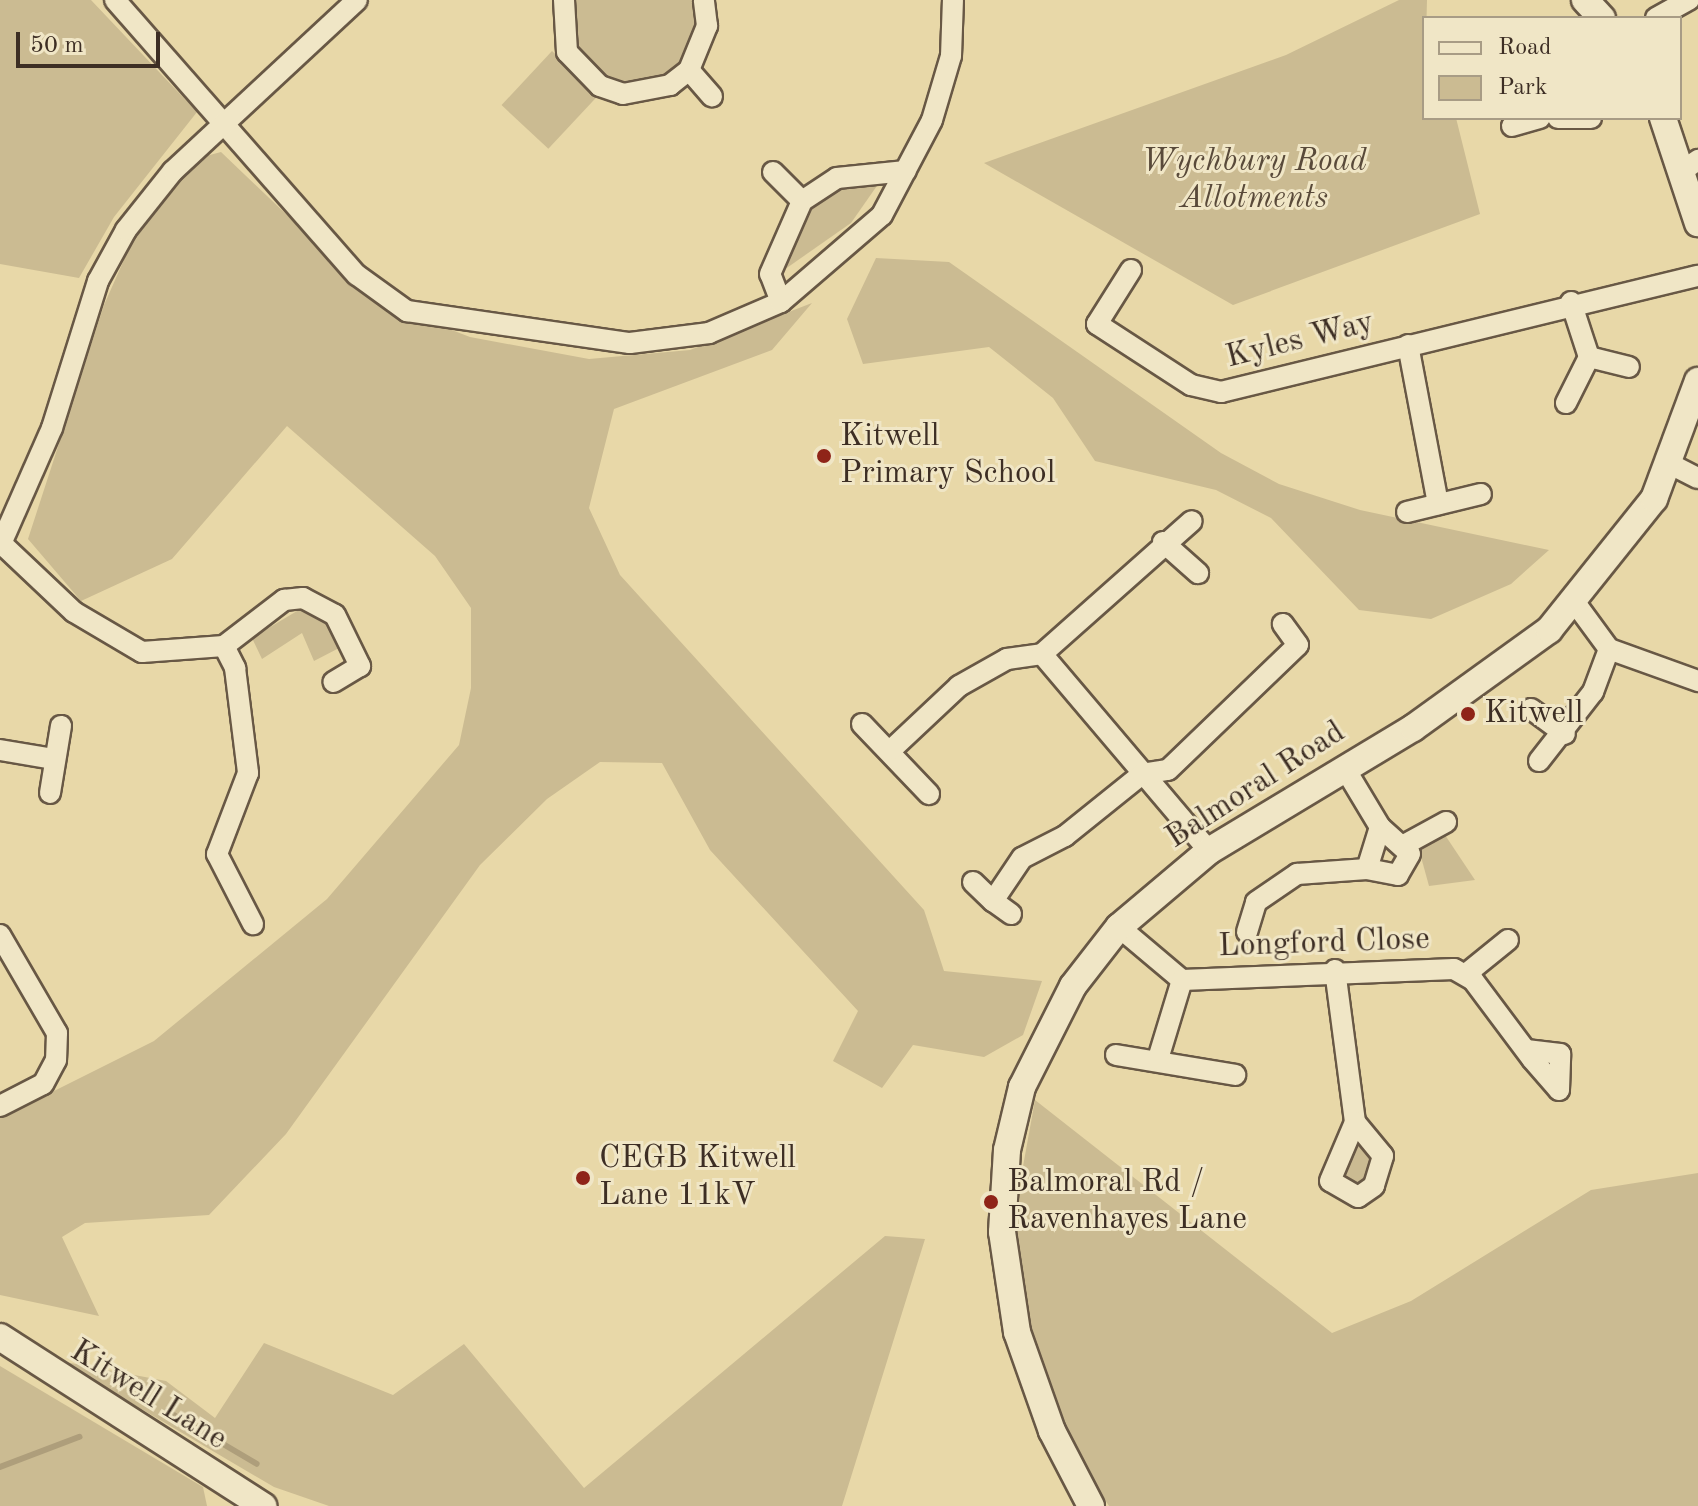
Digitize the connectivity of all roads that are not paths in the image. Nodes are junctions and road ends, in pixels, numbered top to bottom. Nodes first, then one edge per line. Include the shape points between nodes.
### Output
1 (115, 0) edge
2 (357, 0) edge
3 (564, 0) edge
4 (704, 0) edge
5 (953, 0) edge
6 (1585, 0) edge
7 (1689, 0) edge
8 (1600, 16) edge
9 (1660, 16) edge
10 (689, 70) junction
11 (712, 96) dead end
12 (1533, 120) edge
13 (1664, 120) edge
14 (225, 121) junction
15 (1512, 126) dead end
16 (1691, 164) edge
17 (906, 171) junction
18 (773, 172) dead end
19 (802, 201) junction
20 (1698, 223) edge
21 (1131, 270) dead end
22 (1698, 276) edge
23 (781, 302) junction
24 (1571, 302) junction
25 (1408, 345) junction
26 (1589, 357) junction
27 (1629, 367) dead end
28 (1698, 381) edge
29 (1566, 403) dead end
30 (1670, 464) junction
31 (1698, 478) edge
32 (1481, 494) dead end
33 (1438, 504) junction
34 (1407, 512) dead end
35 (1192, 521) dead end
36 (1163, 542) junction
37 (1, 545) edge
38 (1198, 573) dead end
39 (1576, 604) junction
40 (1283, 624) dead end
41 (224, 646) junction
42 (1609, 649) junction
43 (1042, 654) junction
44 (1698, 681) edge
45 (333, 682) dead end
46 (1531, 709) dead end
47 (862, 724) dead end
48 (61, 726) dead end
49 (1565, 734) junction
50 (892, 749) junction
51 (0, 750) edge
52 (54, 759) junction
53 (1539, 761) dead end
54 (1344, 767) junction
55 (1142, 774) junction
56 (50, 793) dead end
57 (929, 794) dead end
58 (1446, 822) dead end
59 (1380, 827) junction
60 (1404, 845) junction
61 (1209, 851) junction
62 (1367, 869) junction
63 (973, 882) dead end
64 (993, 901) junction
65 (1011, 914) dead end
66 (253, 924) dead end
67 (1119, 927) junction
68 (1247, 932) dead end
69 (0, 935) edge
70 (1508, 940) dead end
71 (1335, 970) junction
72 (1466, 974) junction
73 (1182, 980) junction
74 (1526, 1050) dead end
75 (1116, 1055) dead end
76 (1158, 1059) junction
77 (1235, 1075) dead end
78 (0, 1106) edge
79 (1355, 1122) dead end
80 (0, 1337) edge
81 (263, 1506) edge
82 (1091, 1506) edge

1 - 14 street
2 - 14 street
3 - 10 street via 567,52 600,86 647,93
4 - 10 street via 707,26
5 - 17 street via 951,56
6 - 8 street
7 - 9 street
10 - 11 street
12 - 15 street
13 - 16 street
14 - 23 street via 357,275 407,311 630,343 709,333
14 - 37 street via 163,183 98,281 52,428
16 - 20 street
17 - 19 street via 837,178
17 - 23 street via 882,215
18 - 19 street
19 - 23 street via 770,274
21 - 25 street, Kyles Way via 1097,324 1191,385 1221,392
22 - 24 street, Kyles Way
24 - 25 street, Kyles Way
24 - 26 street
25 - 33 street, Kyles Way
26 - 27 street
26 - 29 street
28 - 30 street, Balmoral Road
30 - 31 street
30 - 39 street, Balmoral Road via 1638,522
32 - 33 street
33 - 34 street
35 - 36 street
36 - 38 street
36 - 43 street
37 - 41 street via 113,641 167,654
39 - 42 street
39 - 54 street, Balmoral Road via 1453,700
40 - 55 street via 1298,645 1168,770
41 - 45 street via 284,600 303,598 335,615 360,666
41 - 66 street via 235,668 248,773 217,854
42 - 44 street
42 - 49 street
43 - 50 street via 1007,659 959,686
43 - 55 street
46 - 49 street
47 - 50 street
48 - 52 street
49 - 53 street
50 - 57 street
51 - 52 street
52 - 56 street
54 - 59 street
54 - 61 street, Balmoral Road
55 - 61 street
55 - 64 street via 1065,836 1022,858
58 - 60 street
59 - 60 street
59 - 62 street
60 - 62 street via 1410,854 1398,875
61 - 67 street, Balmoral Road
62 - 68 street via 1297,874 1256,902
63 - 64 street
64 - 65 street
67 - 73 street, Longford Close
67 - 82 street, Balmoral Road via 1073,986 1022,1087 1007,1150 1002,1224 1017,1332 1052,1431
69 - 78 street via 57,1033 56,1060 43,1084
70 - 72 street, Longford Close
71 - 72 street, Longford Close
71 - 73 street, Longford Close
71 - 79 street
72 - 74 street, Longford Close
73 - 76 street, Longford Close
75 - 76 street
76 - 77 street
80 - 81 street, Kitwell Lane

